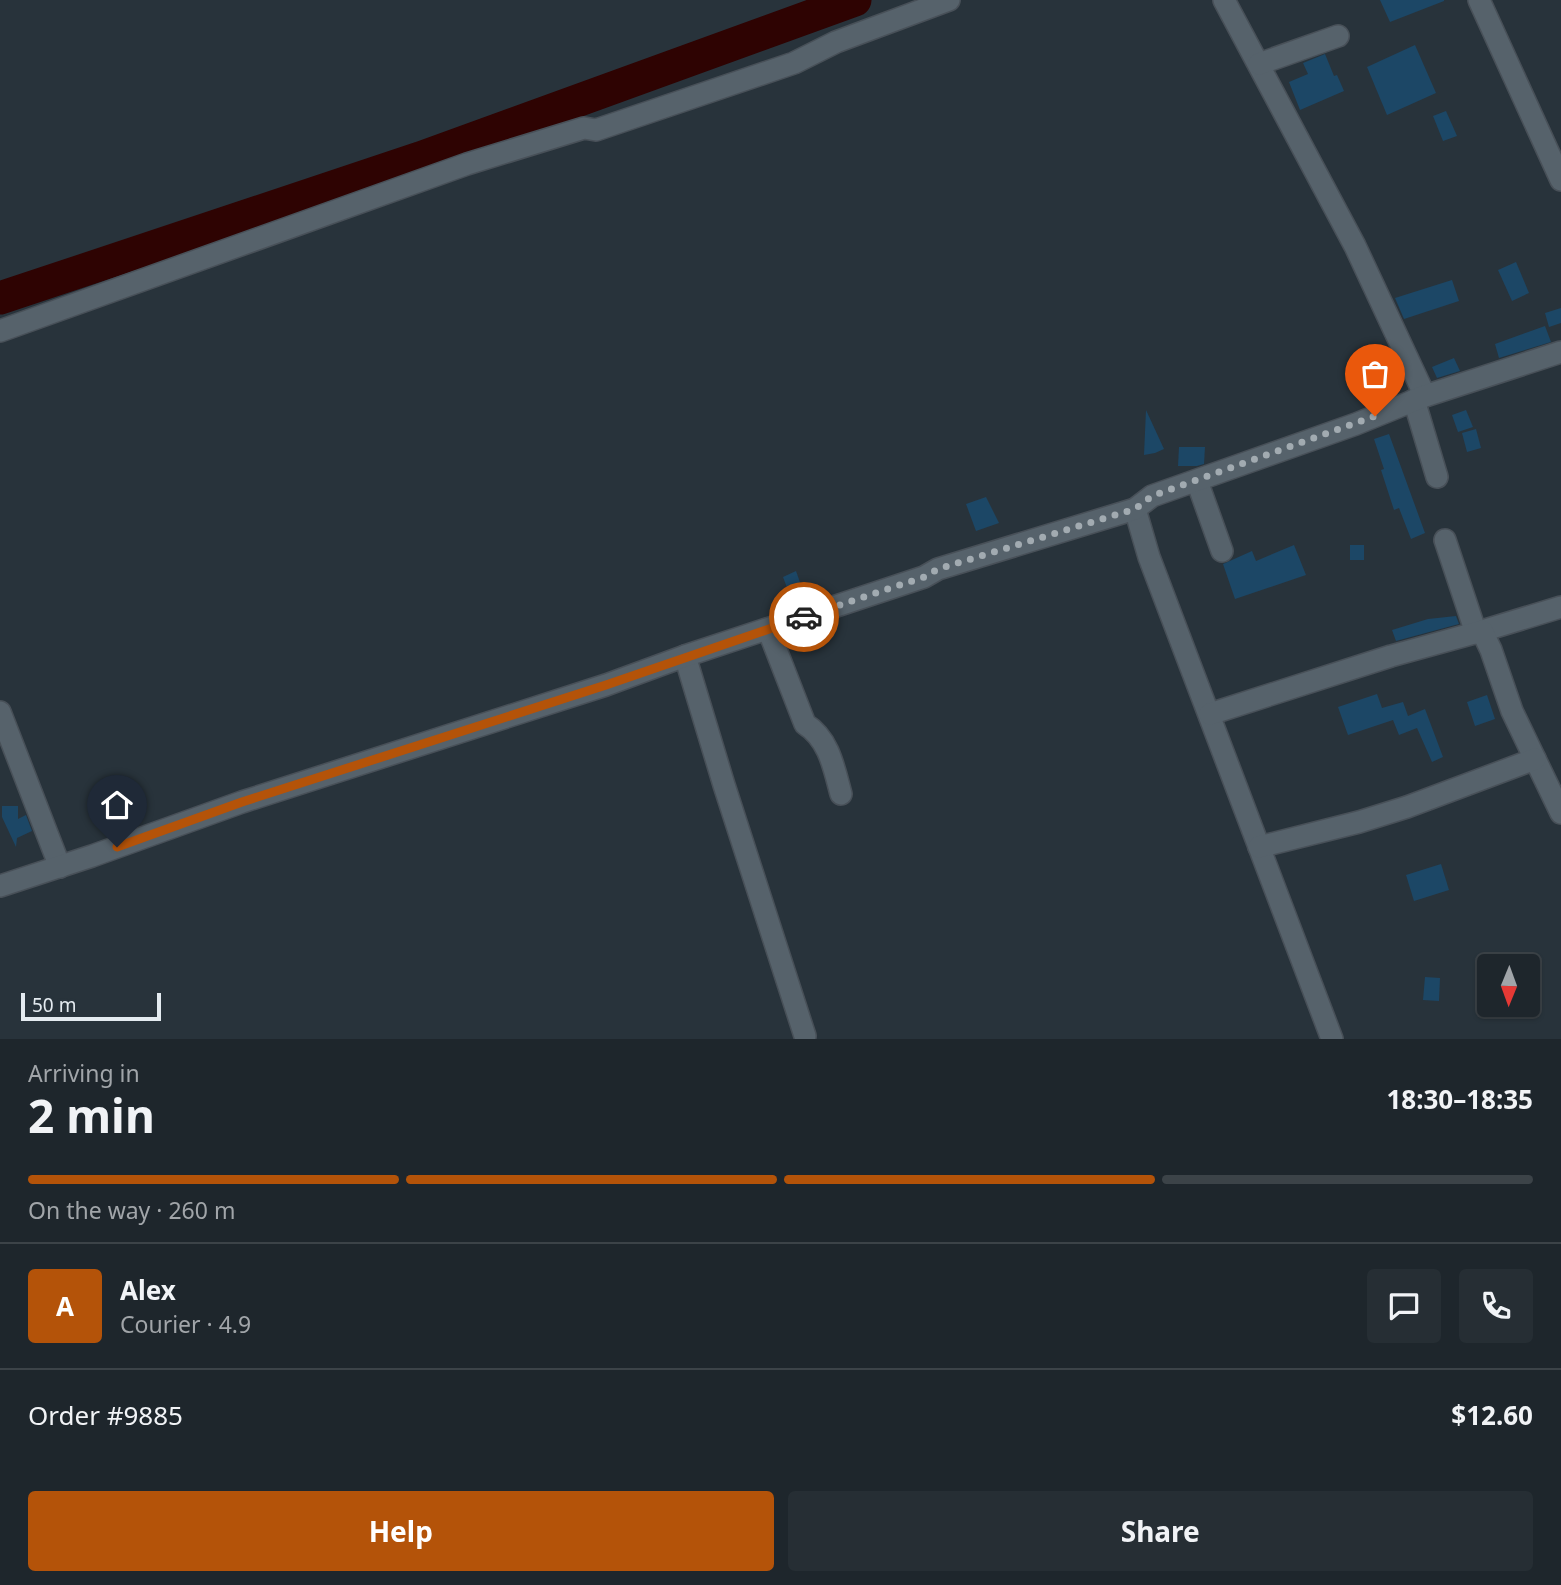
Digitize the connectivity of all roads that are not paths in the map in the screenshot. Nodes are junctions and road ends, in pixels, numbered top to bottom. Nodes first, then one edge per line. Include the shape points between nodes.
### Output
1 (949, 0) edge
2 (1224, 0) edge
3 (1479, 0) edge
4 (1338, 36) dead end
5 (1259, 64) junction
6 (1561, 180) edge
7 (0, 331) edge
8 (1561, 352) edge
9 (1420, 398) junction
10 (1437, 477) dead end
11 (1197, 481) junction
12 (1135, 509) junction
13 (1445, 540) dead end
14 (1222, 551) dead end
15 (1561, 607) edge
16 (768, 629) junction
17 (1479, 632) junction
18 (685, 656) junction
19 (0, 712) edge
20 (1210, 714) junction
21 (1535, 759) junction
22 (841, 794) dead end
23 (1561, 813) edge
24 (1259, 847) junction
25 (60, 867) junction
26 (0, 886) edge
27 (805, 1036) dead end
28 (1332, 1039) edge

1 - 7 street via 836,42 794,63 596,130 584,128 467,164
2 - 5 street
3 - 6 street
4 - 5 street
5 - 9 street via 1355,247
8 - 9 street
9 - 10 street
9 - 11 street
11 - 12 street via 1152,496
11 - 14 street
12 - 16 street via 938,569
12 - 20 street
13 - 17 street
15 - 17 street
16 - 18 street
16 - 22 street via 805,724 829,751
17 - 20 street
17 - 21 street via 1492,650 1512,711
18 - 25 street
18 - 27 street
19 - 25 street
20 - 24 street
21 - 23 street
21 - 24 street via 1407,807
24 - 28 street
25 - 26 street

